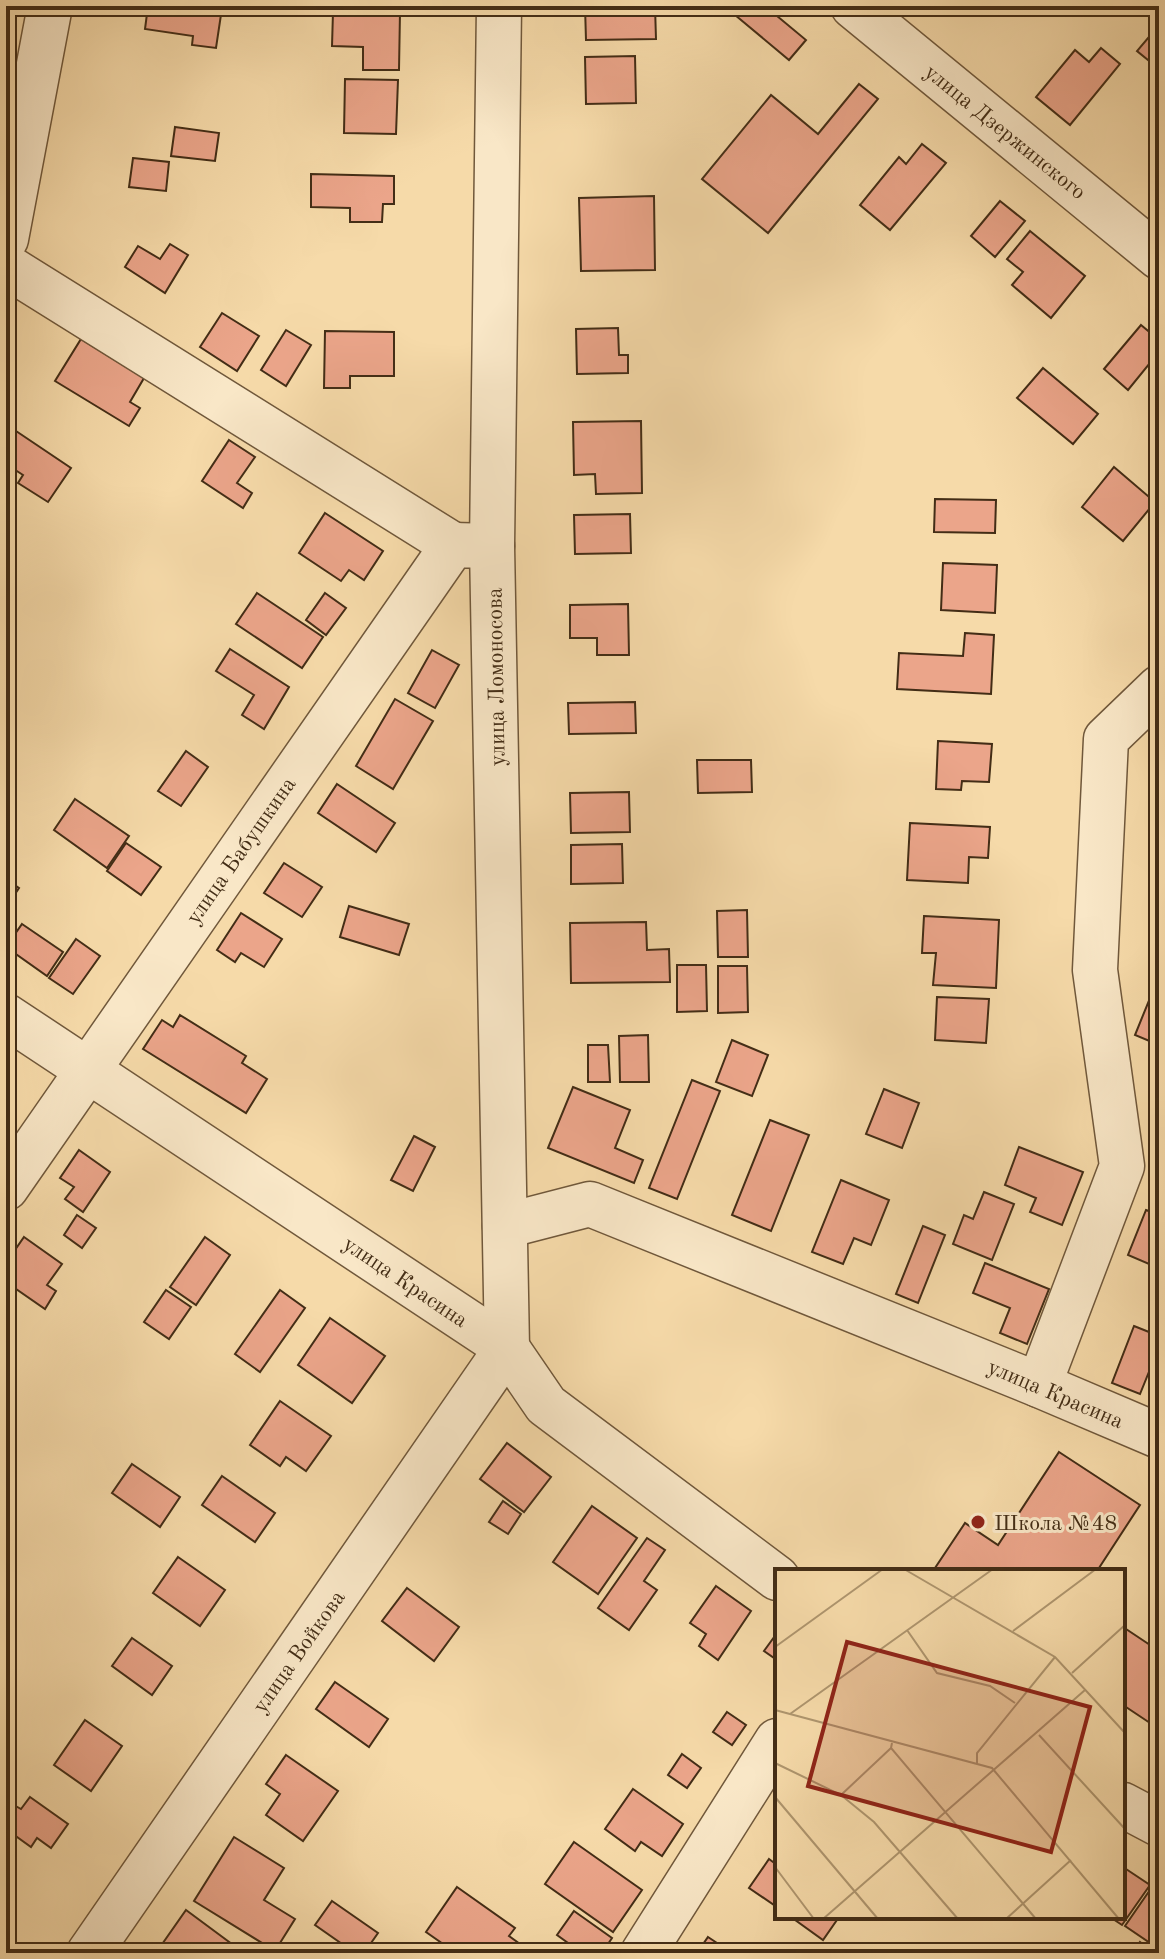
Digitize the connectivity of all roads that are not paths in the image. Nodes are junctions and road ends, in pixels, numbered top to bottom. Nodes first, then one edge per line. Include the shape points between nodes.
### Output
1 (50, 6) edge
2 (499, 6) edge
3 (853, 6) edge
4 (6, 239) edge
5 (1159, 257) edge
6 (6, 266) edge
7 (473, 546) junction
8 (1159, 688) edge
9 (6, 1016) edge
10 (88, 1068) junction
11 (6, 1188) edge
12 (505, 1226) junction
13 (507, 1348) junction
14 (1039, 1385) junction
15 (1159, 1436) edge
16 (775, 1577) edge
17 (775, 1744) edge
18 (1125, 1806) edge
19 (1159, 1824) edge
20 (89, 1953) edge
21 (643, 1953) edge

1 - 4 street
2 - 7 street, улица Ломоносова
3 - 5 street, улица Дзержинского
6 - 7 street
7 - 10 street, улица Бабушкина
7 - 12 street, улица Ломоносова
8 - 14 street via 1106,739 1095,970 1122,1166
9 - 10 street, улица Красина
10 - 11 street, улица Бабушкина
10 - 13 street, улица Красина
12 - 13 street, улица Ломоносова
12 - 14 street, улица Красина via 590,1204
13 - 16 street, улица Красина via 546,1405
13 - 20 street, улица Войкова
14 - 15 street, улица Красина
17 - 21 street
18 - 19 street

